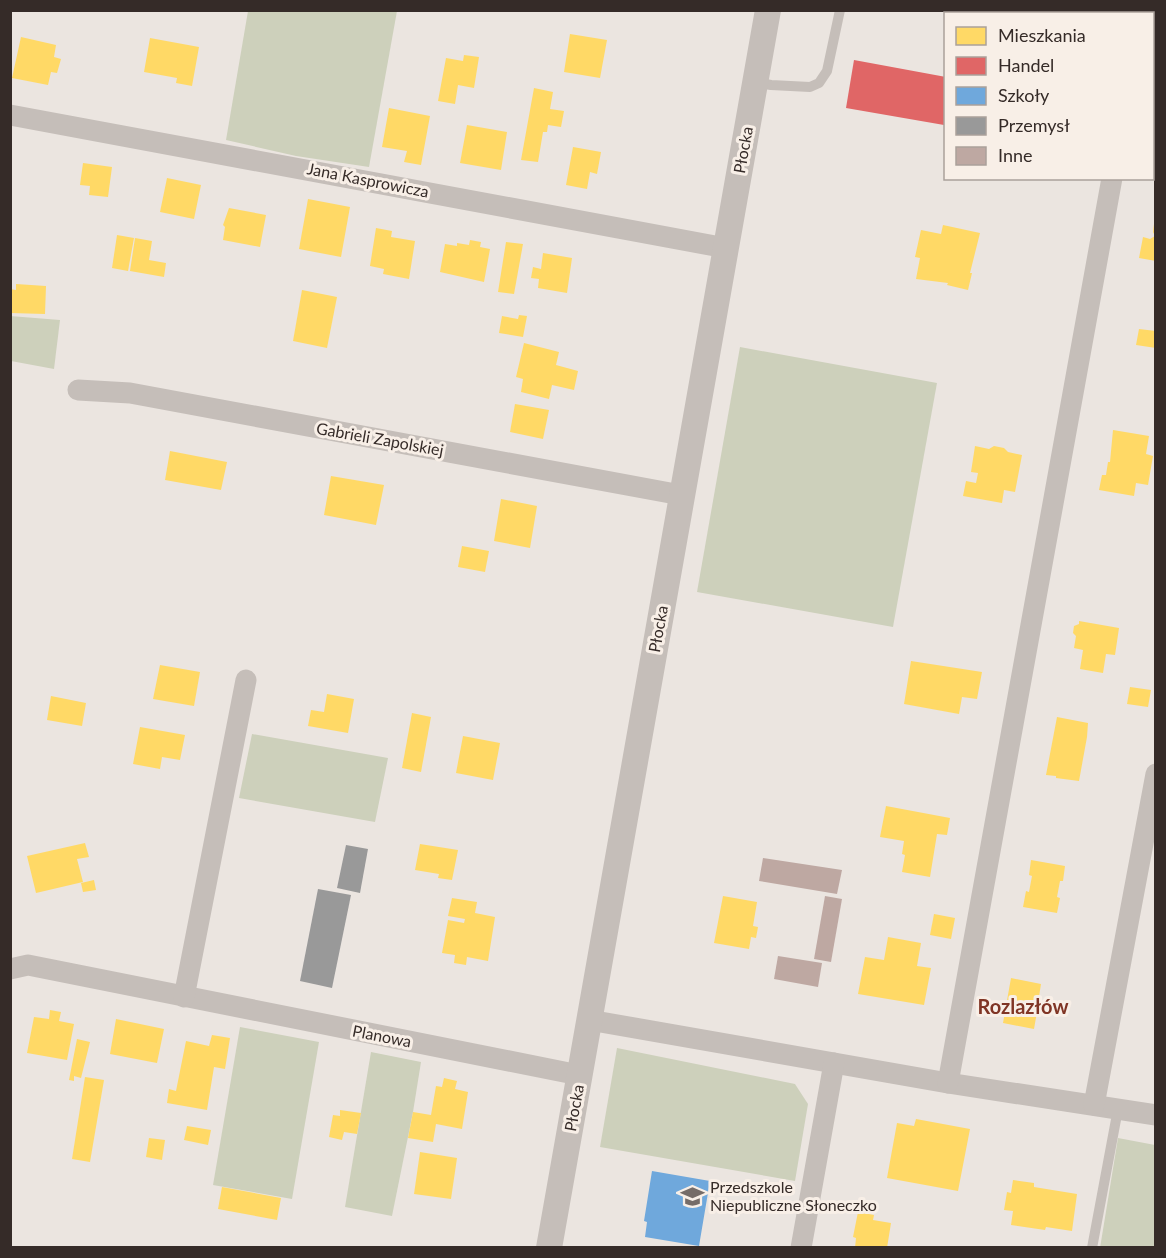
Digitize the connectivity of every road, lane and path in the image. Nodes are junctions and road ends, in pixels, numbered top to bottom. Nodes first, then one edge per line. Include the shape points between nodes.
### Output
1 (768, 10) edge
2 (840, 10) edge
3 (755, 81) junction
4 (10, 115) edge
5 (1112, 180) edge
6 (726, 248) junction
7 (78, 390) dead end
8 (681, 495) junction
9 (246, 680) dead end
10 (1155, 774) edge
11 (10, 969) edge
12 (184, 998) junction
13 (589, 1020) junction
14 (834, 1063) junction
15 (579, 1075) junction
16 (948, 1083) junction
17 (1094, 1105) junction
18 (1118, 1109) junction
19 (1155, 1115) edge
20 (549, 1248) edge
21 (801, 1248) edge
22 (1092, 1248) edge

1 - 3 street, Płocka
2 - 3 lane via 827,71 819,83 810,87
3 - 6 street, Płocka
4 - 6 street, Jana Kasprowicza
5 - 16 street
6 - 8 street, Płocka
7 - 8 street, Gabrieli Zapolskiej via 130,393
8 - 13 street, Płocka
9 - 12 street
10 - 17 street
11 - 12 street, Planowa via 28,965
12 - 15 street, Planowa
13 - 14 street
13 - 15 street, Płocka
14 - 16 street
14 - 21 street
15 - 20 street, Płocka
16 - 17 street
17 - 18 street
18 - 19 street
18 - 22 lane

